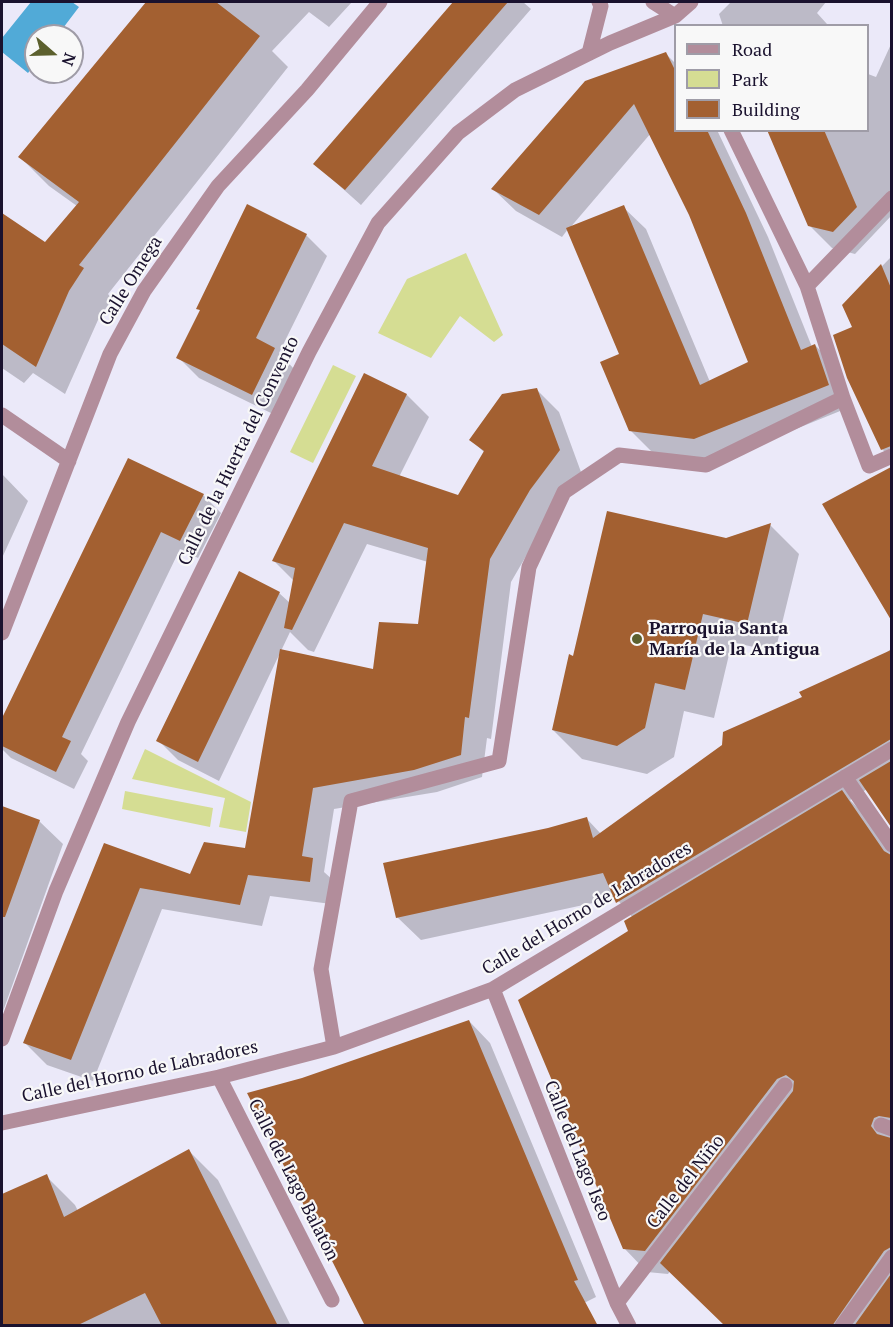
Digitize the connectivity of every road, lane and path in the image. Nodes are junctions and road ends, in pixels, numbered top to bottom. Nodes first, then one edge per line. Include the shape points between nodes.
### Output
1 (380, 2) edge
2 (599, 2) edge
3 (652, 2) edge
4 (691, 2) edge
5 (677, 21) edge
6 (588, 53) junction
7 (732, 132) edge
8 (891, 198) edge
9 (807, 286) junction
10 (843, 398) junction
11 (2, 415) edge
12 (891, 456) edge
13 (69, 461) junction
14 (2, 633) edge
15 (891, 749) edge
16 (844, 777) junction
17 (891, 845) edge
18 (493, 989) junction
19 (2, 1039) edge
20 (334, 1047) junction
21 (219, 1077) junction
22 (785, 1085) dead end
23 (2, 1123) edge
24 (891, 1257) edge
25 (332, 1300) dead end
26 (617, 1303) junction
27 (629, 1326) edge
28 (842, 1326) edge

1 - 13 street, Calle Omega via 307,90 219,186 144,291 110,354
2 - 6 street via 602,6
3 - 5 street
4 - 5 street, Calle de la Huerta del Convento
5 - 6 street, Calle de la Huerta del Convento
6 - 19 street, Calle de la Huerta del Convento via 515,90 458,133 378,223 309,352 128,722 56,891
7 - 9 street
8 - 9 street
9 - 10 street
10 - 12 street via 869,466
10 - 20 street via 706,465 619,455 564,492 529,567 499,761 351,801 321,969
11 - 13 street
13 - 14 street, Calle Omega
15 - 16 street, Calle del Horno de Labradores
16 - 17 street
16 - 18 street, Calle del Horno de Labradores
18 - 20 street, Calle del Horno de Labradores
18 - 26 street, Calle del Lago Iseo
20 - 21 street, Calle del Horno de Labradores
21 - 23 street, Calle del Horno de Labradores
21 - 25 street, Calle del Lago Balatón
22 - 26 street, Calle del Niño
24 - 28 street
26 - 27 street, Calle del Lago Iseo

